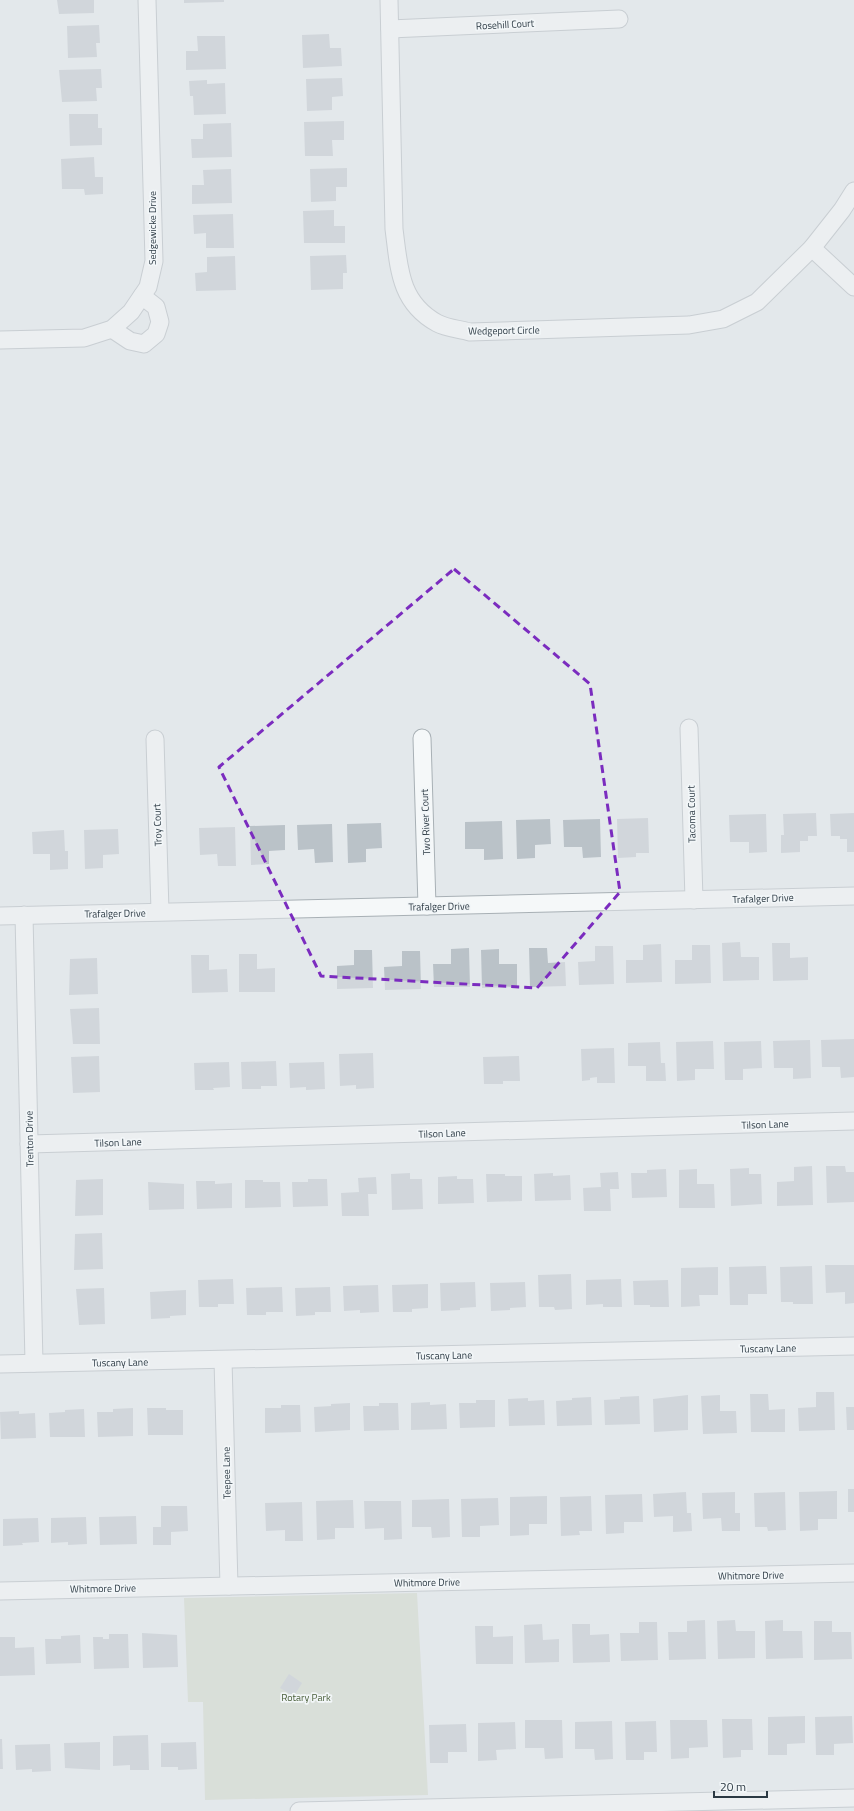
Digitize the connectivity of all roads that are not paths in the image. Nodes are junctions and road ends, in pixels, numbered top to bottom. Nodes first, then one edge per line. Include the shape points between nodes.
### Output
1 (147, 0) edge
2 (389, 0) edge
3 (619, 19) dead end
4 (390, 29) junction
5 (854, 191) edge
6 (812, 248) junction
7 (854, 287) edge
8 (142, 296) junction
9 (112, 329) junction
10 (0, 340) edge
11 (689, 728) dead end
12 (422, 738) dead end
13 (155, 739) dead end
14 (854, 896) edge
15 (694, 900) junction
16 (427, 906) junction
17 (160, 911) junction
18 (24, 915) junction
19 (0, 916) edge
20 (854, 1121) edge
21 (29, 1144) junction
22 (854, 1346) edge
23 (223, 1360) junction
24 (0, 1364) edge
25 (34, 1364) junction
26 (854, 1572) edge
27 (229, 1586) junction
28 (0, 1590) edge
29 (854, 1798) edge
30 (787, 1805) edge
31 (299, 1811) edge

1 - 8 street, Sedgewicke Drive via 154,261 148,287
2 - 4 street, Wedgeport Circle
3 - 4 street, Rosehill Court
4 - 6 street, Wedgeport Circle via 394,229 398,261 404,287 417,308 438,323 470,332 689,325 723,319 757,302
5 - 6 street, Wedgeport Circle
6 - 7 street
8 - 9 street, Sedgewicke Drive via 131,312
8 - 9 street via 156,307 160,322 156,334 144,344 130,341
9 - 10 street, Sedgewicke Drive via 84,338
11 - 15 street, Tacoma Court
12 - 16 street, Two River Court
13 - 17 street, Troy Court
14 - 15 street, Trafalger Drive
15 - 16 street, Trafalger Drive
16 - 17 street, Trafalger Drive
17 - 18 street, Trafalger Drive
18 - 19 street, Trafalger Drive
18 - 21 street, Trenton Drive
20 - 21 street, Tilson Lane
21 - 25 street, Trenton Drive
22 - 23 street, Tuscany Lane
23 - 25 street, Tuscany Lane
23 - 27 street, Teepee Lane
24 - 25 street, Tuscany Lane
26 - 27 street, Whitmore Drive
27 - 28 street, Whitmore Drive
29 - 30 street
30 - 31 street

